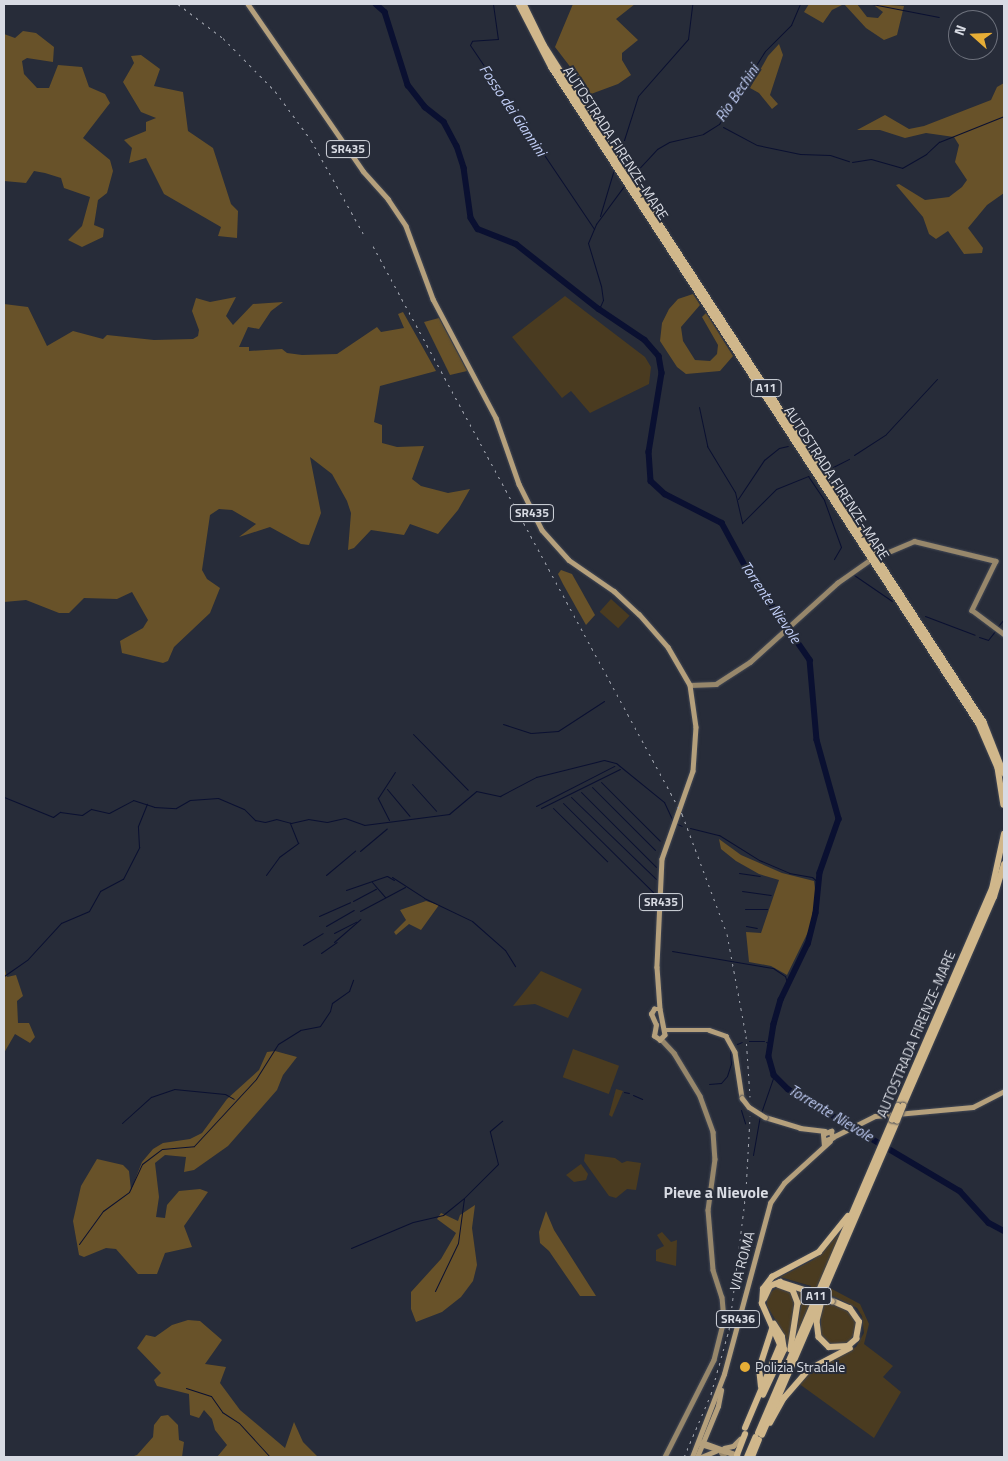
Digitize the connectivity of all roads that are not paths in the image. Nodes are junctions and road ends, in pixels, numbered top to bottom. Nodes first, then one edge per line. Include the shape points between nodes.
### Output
1 (248, 4) edge
2 (519, 4) edge
3 (524, 4) edge
4 (879, 556) dead end
5 (870, 561) dead end
6 (1004, 634) edge
7 (690, 685) junction
8 (1004, 774) edge
9 (1004, 805) edge
10 (1004, 834) edge
11 (1004, 865) edge
12 (657, 1009) junction
13 (664, 1030) junction
14 (676, 1032) junction
15 (664, 1038) junction
16 (1004, 1091) edge
17 (901, 1106) junction
18 (815, 1130) junction
19 (829, 1137) junction
20 (878, 1160) junction
21 (865, 1184) junction
22 (848, 1236) junction
23 (767, 1287) junction
24 (832, 1299) junction
25 (772, 1327) junction
26 (785, 1370) junction
27 (723, 1377) junction
28 (760, 1391) junction
29 (709, 1430) junction
30 (744, 1433) junction
31 (760, 1437) junction
32 (702, 1443) junction
33 (718, 1449) junction
34 (734, 1456) edge
35 (665, 1457) edge
36 (692, 1457) edge
37 (697, 1457) edge
38 (701, 1457) edge
39 (724, 1457) edge
40 (747, 1457) edge
41 (753, 1457) edge

1 - 7 main road, SR435 via 363,171 401,216 433,300 496,418 518,484 542,530 569,560 614,591 644,620 668,647
2 - 9 highway, AUTOSTRADA FIRENZE-MARE / A11 via 549,63 979,724 998,768
3 - 8 highway, AUTOSTRADA FIRENZE-MARE / A11 via 544,45 583,106 984,722
4 - 6 main road via 914,540 996,561 972,610
5 - 7 main road via 837,583 781,637 724,679 709,686
7 - 12 main road, SR435 via 696,716 695,756 689,789 663,853
10 - 17 highway, AUTOSTRADA FIRENZE-MARE / A11 via 992,889
11 - 17 highway, AUTOSTRADA FIRENZE-MARE / A11 via 994,897
12 - 13 main road, SR435
12 - 15 main road, SR435 via 651,1014 656,1025 654,1036
13 - 14 main road
13 - 15 main road, SR435
14 - 15 main road
14 - 18 main road, bridge via 709,1030 728,1038 735,1052 742,1098 756,1112
15 - 35 main road, SR435 via 700,1096 712,1128 716,1151 708,1210 713,1272 721,1295 724,1320 716,1354
16 - 19 main road, SR436 via 973,1107 882,1115
17 - 20 highway, AUTOSTRADA FIRENZE-MARE / A11, bridge
18 - 19 main road
18 - 19 main road via 825,1131
19 - 27 main road, VIA ROMA / SR436 via 824,1147 784,1183 767,1212
20 - 21 highway, AUTOSTRADA FIRENZE-MARE / A11
20 - 22 highway, AUTOSTRADA FIRENZE-MARE / A11
21 - 23 highway via 846,1219 823,1249 772,1277
21 - 26 highway, AUTOSTRADA FIRENZE-MARE / A11
22 - 24 highway via 817,1321 819,1337 824,1343 842,1348 856,1339 859,1322 850,1309
22 - 31 highway, AUTOSTRADA FIRENZE-MARE / A11
23 - 24 highway, bridge via 782,1282
23 - 25 highway via 761,1301
23 - 26 highway via 786,1286 797,1296 797,1320
23 - 30 highway via 765,1305 782,1337 784,1350
24 - 31 highway via 859,1312 863,1328 859,1340 808,1370 784,1398
25 - 28 highway via 759,1369
25 - 28 highway via 780,1345
26 - 31 highway, AUTOSTRADA FIRENZE-MARE / A11
27 - 29 main road, VIA ROMA / SR436 via 718,1406
27 - 32 main road, VIA ROMA / SR436
28 - 30 highway
29 - 32 main road, VIA ROMA / SR436
29 - 33 main road via 709,1440
30 - 33 main road via 731,1447
30 - 34 highway
31 - 40 highway, AUTOSTRADA FIRENZE-MARE / A11
31 - 41 highway, AUTOSTRADA FIRENZE-MARE / A11
32 - 33 main road
32 - 36 main road, VIA ROMA / SR436
32 - 37 main road, VIA ROMA / SR436
33 - 34 main road
33 - 38 main road
33 - 39 main road

